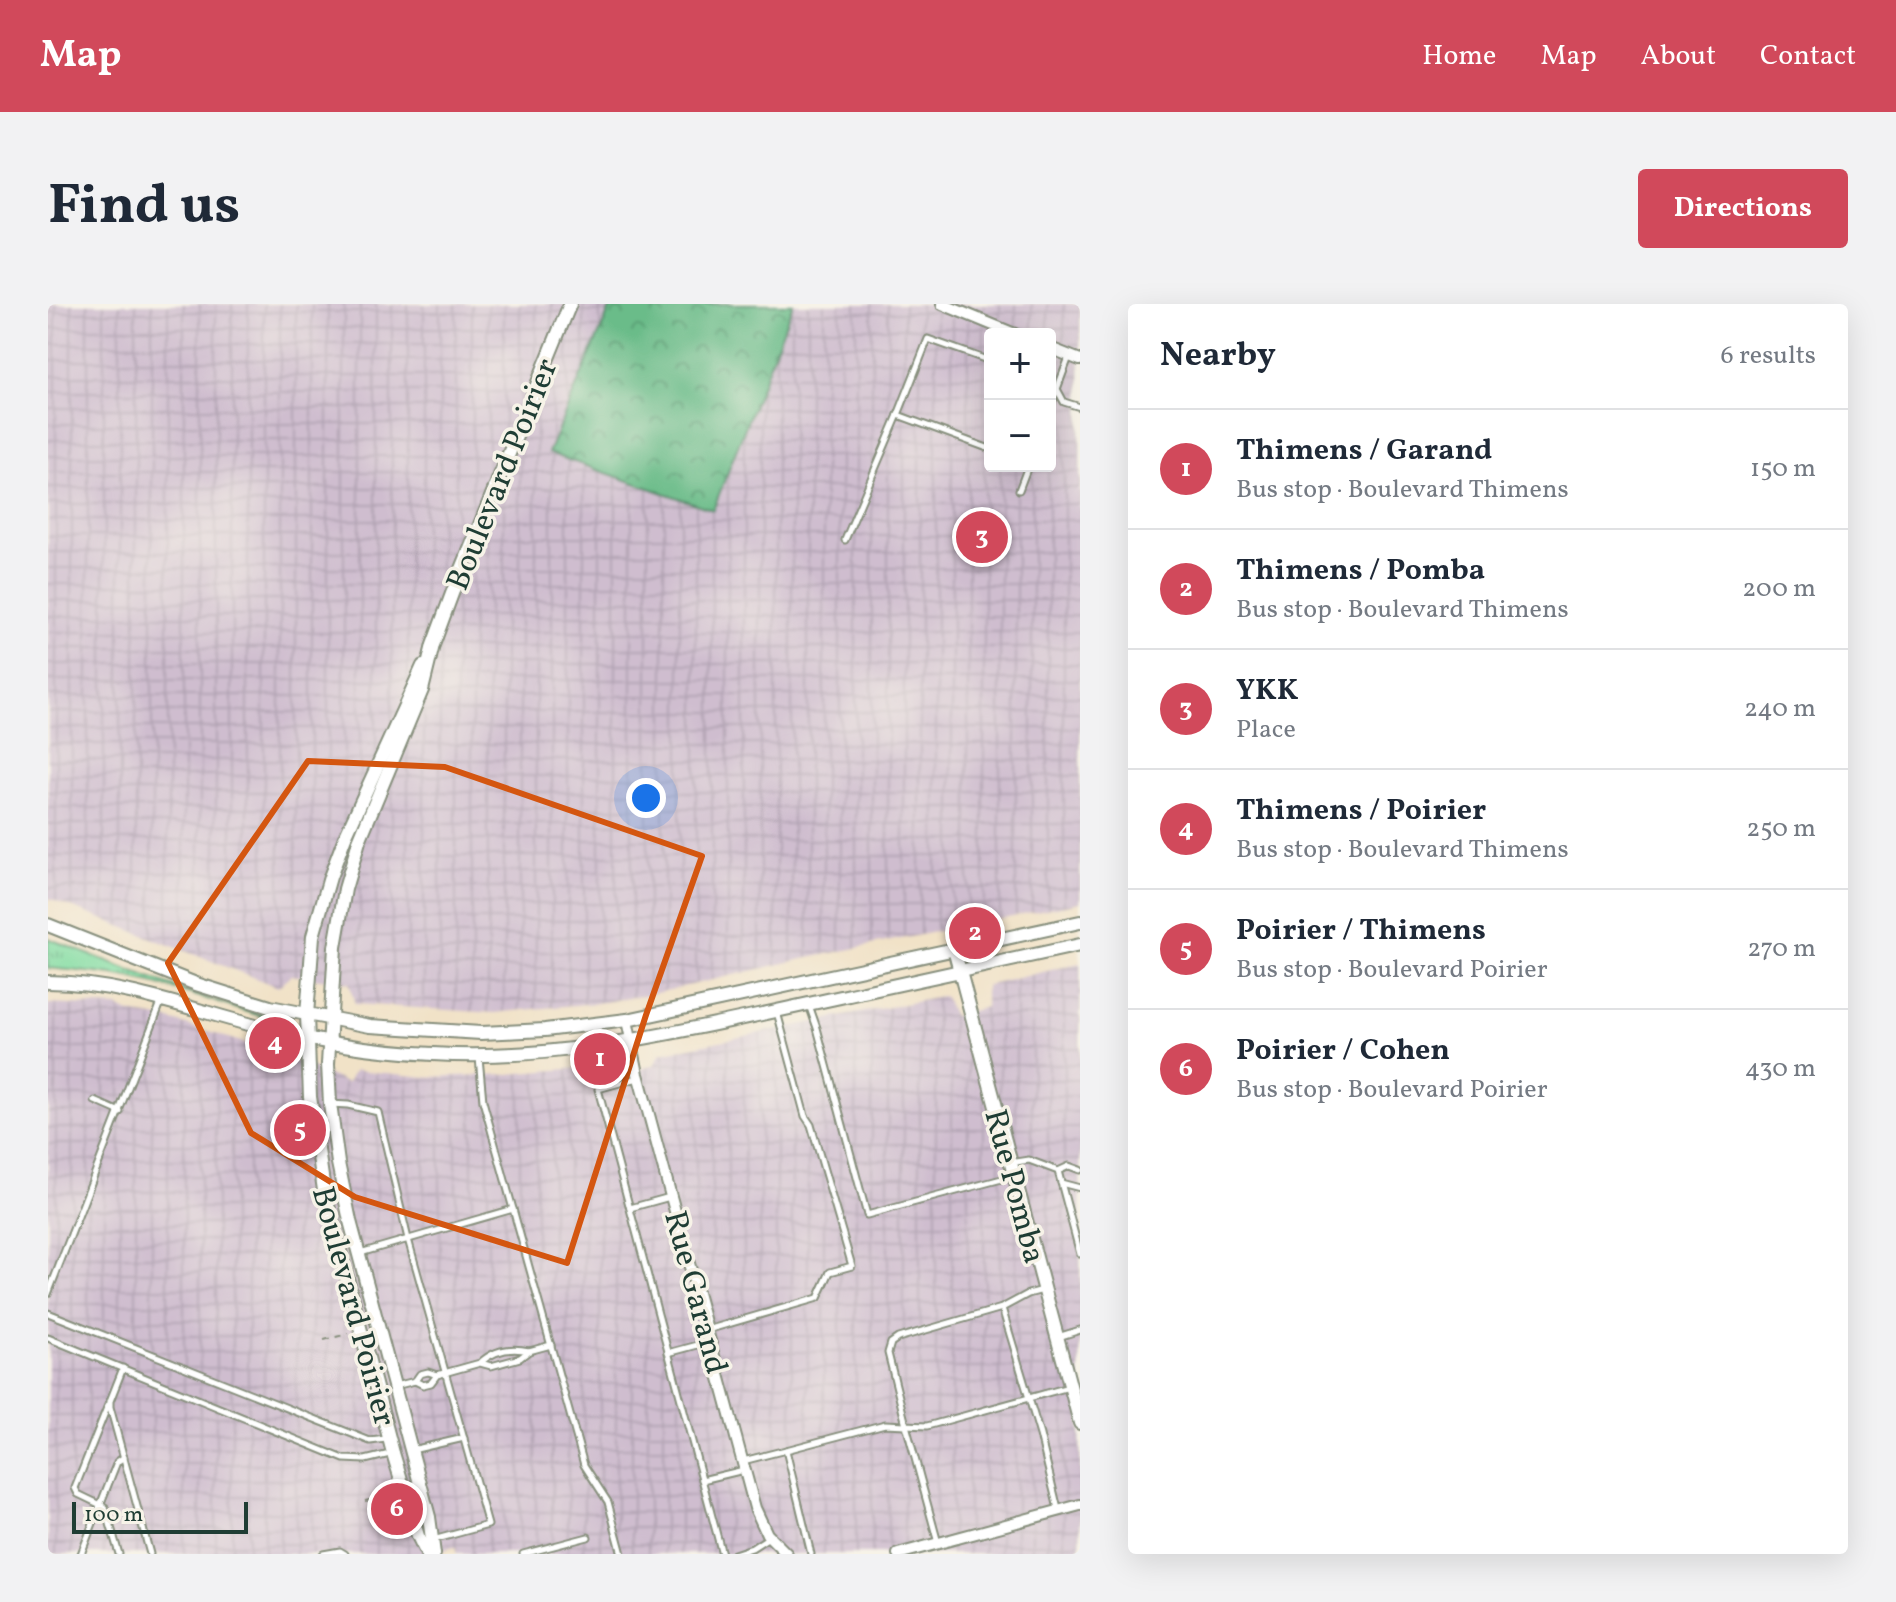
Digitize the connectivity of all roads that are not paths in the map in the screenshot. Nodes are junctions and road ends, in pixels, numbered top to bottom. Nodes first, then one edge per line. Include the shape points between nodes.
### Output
1 (570, 304) edge
2 (942, 304) edge
3 (1000, 328) edge
4 (1056, 350) edge
5 (1075, 358) edge
6 (984, 359) edge
7 (1057, 389) junction
8 (1053, 400) edge
9 (1080, 407) edge
10 (898, 415) junction
11 (984, 447) edge
12 (1026, 472) edge
13 (1019, 490) dead end
14 (845, 540) dead end
15 (433, 645) junction
16 (1080, 922) edge
17 (48, 925) edge
18 (1080, 945) edge
19 (954, 949) junction
20 (958, 972) junction
21 (48, 982) edge
22 (163, 998) junction
23 (808, 1004) junction
24 (777, 1011) junction
25 (307, 1015) junction
26 (329, 1019) junction
27 (627, 1020) junction
28 (307, 1037) junction
29 (329, 1042) junction
30 (631, 1042) junction
31 (479, 1056) junction
32 (639, 1078) junction
33 (95, 1101) dead end
34 (330, 1104) junction
35 (120, 1112) junction
36 (1011, 1169) junction
37 (1080, 1170) edge
38 (1058, 1171) junction
39 (1061, 1183) junction
40 (1080, 1188) edge
41 (671, 1197) junction
42 (630, 1208) junction
43 (513, 1209) junction
44 (408, 1239) junction
45 (359, 1253) junction
46 (1080, 1254) edge
47 (1044, 1290) junction
48 (48, 1294) edge
49 (1002, 1308) junction
50 (48, 1313) edge
51 (707, 1330) junction
52 (1080, 1330) edge
53 (1057, 1337) junction
54 (48, 1338) edge
55 (710, 1341) junction
56 (551, 1345) junction
57 (529, 1351) junction
58 (668, 1353) junction
59 (480, 1363) junction
60 (123, 1368) junction
61 (446, 1373) junction
62 (395, 1386) junction
63 (1070, 1387) junction
64 (1028, 1399) junction
65 (110, 1401) junction
66 (1080, 1423) edge
67 (906, 1425) junction
68 (464, 1438) junction
69 (389, 1439) junction
70 (412, 1450) junction
71 (786, 1450) junction
72 (393, 1453) junction
73 (124, 1457) junction
74 (744, 1466) junction
75 (702, 1480) junction
76 (100, 1504) junction
77 (1080, 1505) edge
78 (1059, 1510) junction
79 (588, 1537) dead end
80 (769, 1537) junction
81 (938, 1543) junction
82 (427, 1545) edge
83 (779, 1552) edge
84 (81, 1554) edge
85 (119, 1554) edge
86 (150, 1554) edge
87 (323, 1554) edge
88 (345, 1554) edge
89 (434, 1554) edge
90 (523, 1554) edge
91 (622, 1554) edge
92 (722, 1554) edge
93 (734, 1554) edge
94 (811, 1554) edge
95 (902, 1554) edge

1 - 15 street, Boulevard Poirier
2 - 3 street
4 - 5 street
5 - 7 lane
6 - 10 lane via 928,339
7 - 8 lane
7 - 9 lane via 1064,402
10 - 11 lane
10 - 14 lane
12 - 13 lane
15 - 25 street, Boulevard Poirier via 335,864 315,924
15 - 26 street, Boulevard Poirier via 422,690 352,863 338,929
16 - 19 street
17 - 25 street via 196,984
18 - 20 street
19 - 20 street, Rue Pomba
19 - 27 street
20 - 23 street
20 - 36 street, Rue Pomba
21 - 22 street via 100,985
22 - 28 street
22 - 35 lane
23 - 24 street
23 - 36 lane via 867,1215
24 - 30 street
24 - 51 lane via 852,1266 830,1272 818,1298
25 - 26 street
25 - 28 street, Boulevard Poirier
26 - 27 street via 461,1033
26 - 29 street, Boulevard Poirier
27 - 30 street, Rue Garand
28 - 29 street
28 - 69 street, Boulevard Poirier via 313,1130 324,1190
29 - 31 street
29 - 34 street, Boulevard Poirier
30 - 31 street
30 - 32 street, Rue Garand
31 - 43 lane via 483,1101
32 - 41 street, Rue Garand
32 - 42 lane via 598,1089
33 - 35 lane
34 - 44 lane via 378,1112
34 - 45 street, Boulevard Poirier via 341,1184
35 - 48 lane
36 - 38 lane via 1029,1160
36 - 47 street, Rue Pomba
37 - 38 lane via 1069,1166
38 - 39 lane
39 - 40 lane
39 - 46 lane
41 - 42 lane
41 - 51 street, Rue Garand
42 - 58 lane
43 - 44 lane
43 - 56 lane
44 - 45 lane
44 - 61 lane
45 - 62 street, Boulevard Poirier
47 - 49 lane
47 - 53 street, Rue Pomba
49 - 64 lane
49 - 67 lane via 891,1343 888,1356
50 - 69 lane via 370,1441
51 - 55 street, Rue Garand
52 - 53 lane
53 - 63 street, Rue Pomba
54 - 60 lane
55 - 58 lane
55 - 74 street, Rue Garand
56 - 57 lane
56 - 91 lane via 584,1465 608,1502
57 - 59 lane via 491,1366
57 - 59 lane via 515,1348 490,1354
58 - 75 lane
59 - 61 lane
60 - 65 lane
60 - 72 lane via 350,1460
61 - 62 lane via 420,1374 415,1381
61 - 68 lane
62 - 70 street, Boulevard Poirier
63 - 64 lane
63 - 66 street, Rue Pomba
64 - 67 lane via 927,1426
64 - 78 lane
65 - 73 lane
65 - 76 lane via 75,1488
67 - 71 lane via 885,1424
67 - 81 lane
68 - 70 lane
68 - 82 lane via 488,1525
69 - 72 street, Boulevard Poirier
70 - 82 street, Boulevard Poirier
71 - 74 lane
71 - 94 lane
72 - 82 street, Boulevard Poirier
73 - 76 lane
73 - 86 lane
74 - 75 lane
74 - 80 street, Rue Garand
75 - 92 lane
76 - 84 lane
76 - 85 lane via 107,1511
77 - 78 street
78 - 81 street
79 - 90 lane
80 - 83 street, Rue Garand
80 - 93 lane
81 - 95 street
82 - 89 street, Boulevard Poirier
87 - 88 lane

